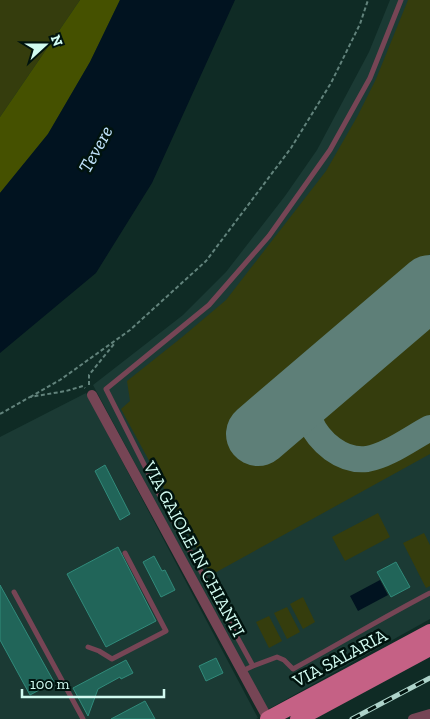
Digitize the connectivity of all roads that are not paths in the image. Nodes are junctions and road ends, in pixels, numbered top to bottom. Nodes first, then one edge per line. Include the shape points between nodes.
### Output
1 (401, 0) edge
2 (92, 394) road end
3 (125, 553) dead end
4 (14, 592) dead end
5 (430, 593) edge
6 (430, 632) edge
7 (88, 647) dead end
8 (430, 648) edge
9 (253, 666) junction
10 (242, 671) junction
11 (430, 714) edge
12 (83, 719) edge
13 (268, 719) edge
14 (298, 719) edge
15 (413, 719) edge

1 - 9 lane via 370,78 335,142 269,236 209,305 106,389 164,504
2 - 10 street, VIA GAIOLE IN CHIANTI
3 - 7 lane via 166,631 112,659
4 - 12 lane
5 - 9 lane via 293,669 277,657
6 - 13 main road, VIA SALARIA
8 - 14 main road, VIA SALARIA
9 - 10 lane
10 - 13 street, VIA GAIOLE IN CHIANTI
11 - 15 street

